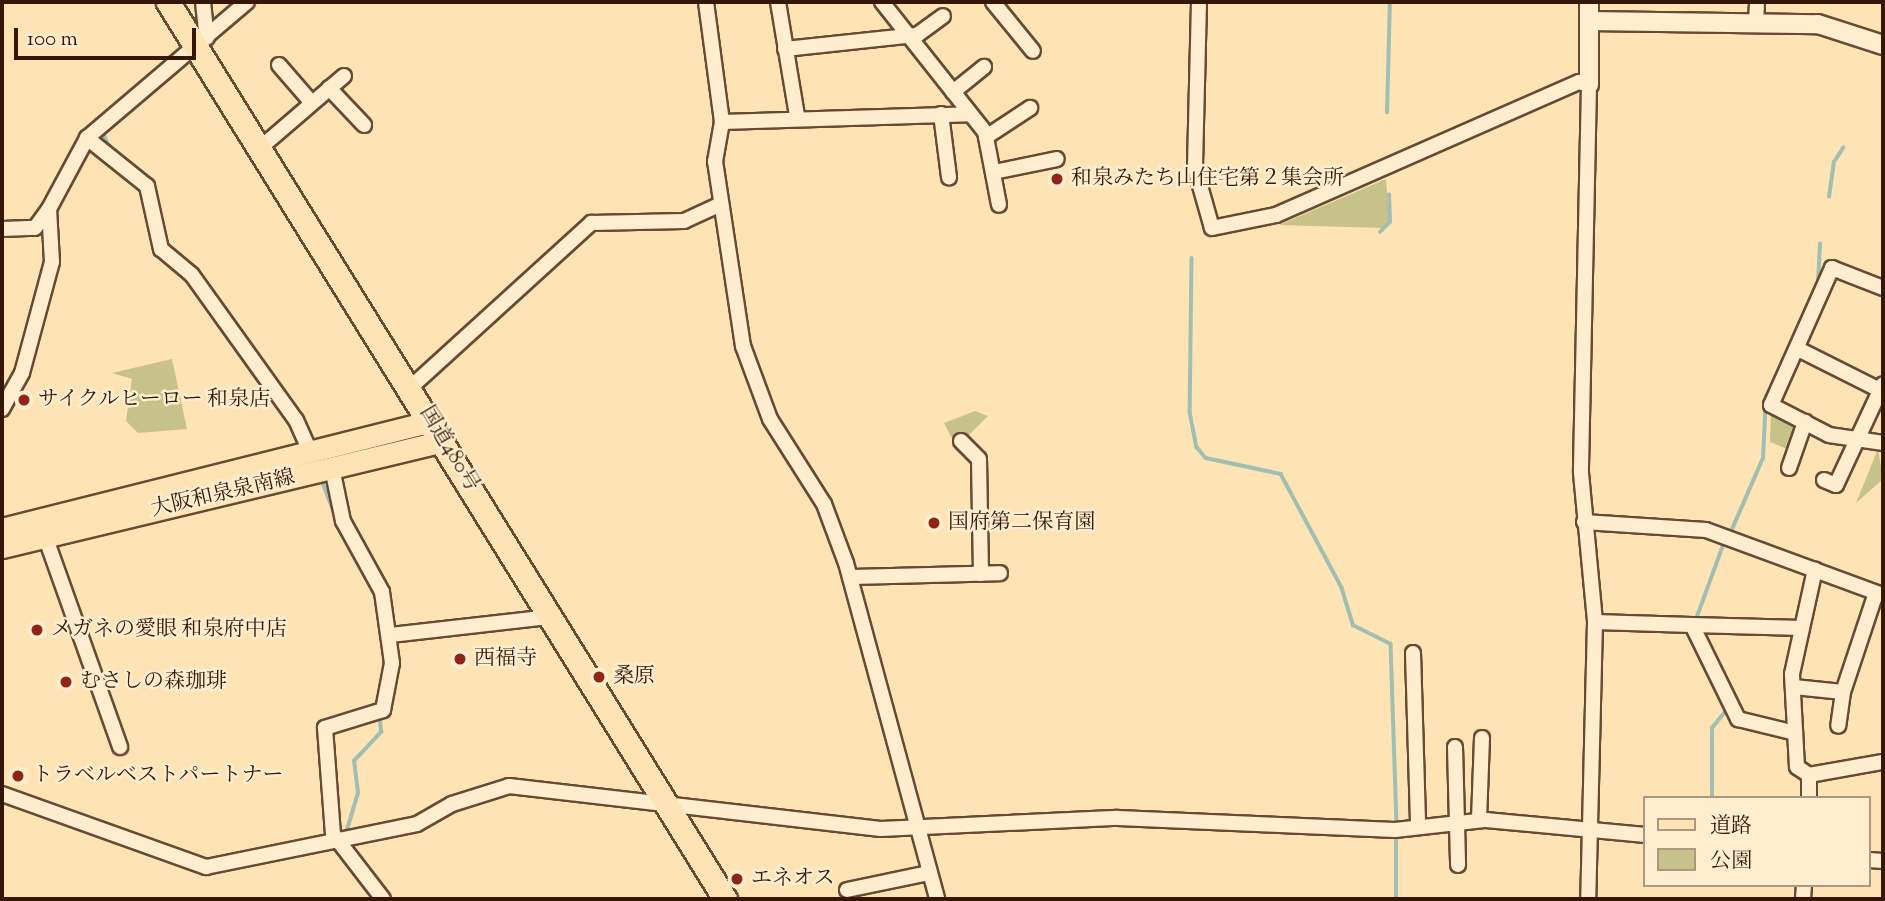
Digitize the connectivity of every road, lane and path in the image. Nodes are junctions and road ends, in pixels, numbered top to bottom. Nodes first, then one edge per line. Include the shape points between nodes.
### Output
1 (167, 2) edge
2 (202, 2) edge
3 (247, 2) edge
4 (706, 2) edge
5 (778, 2) edge
6 (882, 2) edge
7 (993, 2) edge
8 (1199, 2) edge
9 (1588, 2) edge
10 (1757, 2) edge
11 (943, 16) dead end
12 (1589, 21) junction
13 (1756, 22) junction
14 (909, 36) junction
15 (202, 43) junction
16 (1883, 45) edge
17 (785, 49) junction
18 (1032, 51) dead end
19 (279, 65) dead end
20 (984, 66) dead end
21 (344, 76) dead end
22 (1589, 85) junction
23 (329, 88) junction
24 (953, 92) junction
25 (311, 102) junction
26 (1030, 108) dead end
27 (941, 114) junction
28 (970, 114) junction
29 (797, 116) junction
30 (722, 122) junction
31 (364, 125) dead end
32 (986, 137) junction
33 (86, 138) junction
34 (259, 149) junction
35 (1057, 159) dead end
36 (994, 172) junction
37 (949, 177) dead end
38 (721, 204) junction
39 (999, 205) dead end
40 (48, 209) junction
41 (2, 229) edge
42 (1883, 288) edge
43 (1798, 349) junction
44 (411, 387) junction
45 (1882, 387) edge
46 (2, 408) edge
47 (431, 421) junction
48 (1805, 422) junction
49 (1856, 440) junction
50 (443, 441) junction
51 (961, 441) dead end
52 (1883, 443) edge
53 (311, 453) junction
54 (1788, 458) dead end
55 (332, 468) junction
56 (1825, 480) dead end
57 (1584, 522) junction
58 (2, 529) edge
59 (45, 536) junction
60 (2, 547) edge
61 (1815, 569) junction
62 (1000, 573) dead end
63 (981, 574) junction
64 (849, 577) junction
65 (1879, 594) edge
66 (550, 617) junction
67 (1594, 622) junction
68 (1692, 625) junction
69 (1802, 628) junction
70 (391, 635) junction
71 (1417, 661) dead end
72 (1794, 687) junction
73 (1843, 692) junction
74 (1838, 726) dead end
75 (1795, 733) junction
76 (1482, 738) dead end
77 (120, 747) dead end
78 (1459, 755) dead end
79 (1883, 762) edge
80 (1810, 775) junction
81 (2, 794) edge
82 (1809, 796) edge
83 (666, 805) junction
84 (1479, 820) junction
85 (1455, 822) junction
86 (913, 824) junction
87 (1418, 826) junction
88 (1589, 834) junction
89 (1644, 835) edge
90 (342, 839) junction
91 (1458, 865) dead end
92 (929, 873) junction
93 (848, 890) dead end
94 (383, 899) edge
95 (725, 899) edge
96 (937, 899) edge
97 (1588, 899) edge

1 - 15 highway, 国道480号
2 - 15 street
3 - 15 street
4 - 30 street
5 - 17 street
6 - 14 street
7 - 18 street
8 - 22 street via 1195,168 1212,228 1276,215 1579,82
9 - 12 street
10 - 13 street
11 - 14 street
12 - 13 street
12 - 22 street
13 - 16 street via 1818,24
14 - 17 street
14 - 24 street
15 - 33 street
15 - 34 highway, 国道480号
17 - 29 street
19 - 25 street
20 - 24 street
21 - 23 street
22 - 57 street
23 - 25 street
23 - 31 street
24 - 28 street
25 - 34 street
26 - 32 street
27 - 28 street
27 - 29 street
27 - 37 street
28 - 32 street
29 - 30 street
30 - 38 street via 715,161
32 - 36 street
33 - 40 street
33 - 53 street via 147,186 161,249 206,295 296,420
34 - 44 highway, 国道480号
35 - 36 street
36 - 39 street
38 - 44 street via 684,221 591,223
38 - 64 street via 748,364 770,419 824,504
40 - 41 street via 35,228
40 - 46 street via 52,262 22,373
42 - 43 street via 1832,268
43 - 45 street
43 - 48 street via 1771,404
44 - 47 highway, 国道480号
45 - 49 street
47 - 50 highway, 国道480号
47 - 53 main road, 大阪和泉泉南線
48 - 49 street
48 - 54 street
49 - 52 street
49 - 56 street via 1836,485
50 - 55 main road, 大阪和泉泉南線
50 - 66 highway, 国道480号
51 - 63 street via 979,459
53 - 58 main road, 大阪和泉泉南線
55 - 59 main road, 大阪和泉泉南線
55 - 70 street via 343,521 382,592
57 - 61 street via 1706,530
57 - 67 street
59 - 60 main road, 大阪和泉泉南線
59 - 77 street
61 - 65 street
61 - 69 street
62 - 63 street
63 - 64 street
64 - 86 street
65 - 73 street
66 - 70 street
66 - 83 highway, 国道480号
67 - 68 street
67 - 88 street
68 - 69 street
68 - 75 street via 1738,719
69 - 72 street
70 - 90 street via 390,696 380,712 325,728 333,834
71 - 87 street
72 - 73 street
72 - 75 street
73 - 74 street
75 - 80 street via 1797,767
76 - 84 street
78 - 85 street
79 - 80 street
80 - 82 street
81 - 90 street via 191,866
83 - 86 street via 881,830
83 - 90 street via 509,786 452,804 417,824
83 - 95 highway, 国道480号
84 - 85 street
84 - 88 street
85 - 87 street
85 - 91 street
86 - 87 street via 1118,818 1335,830
86 - 92 street
88 - 89 street
88 - 97 street
90 - 94 street
92 - 93 street
92 - 96 street

